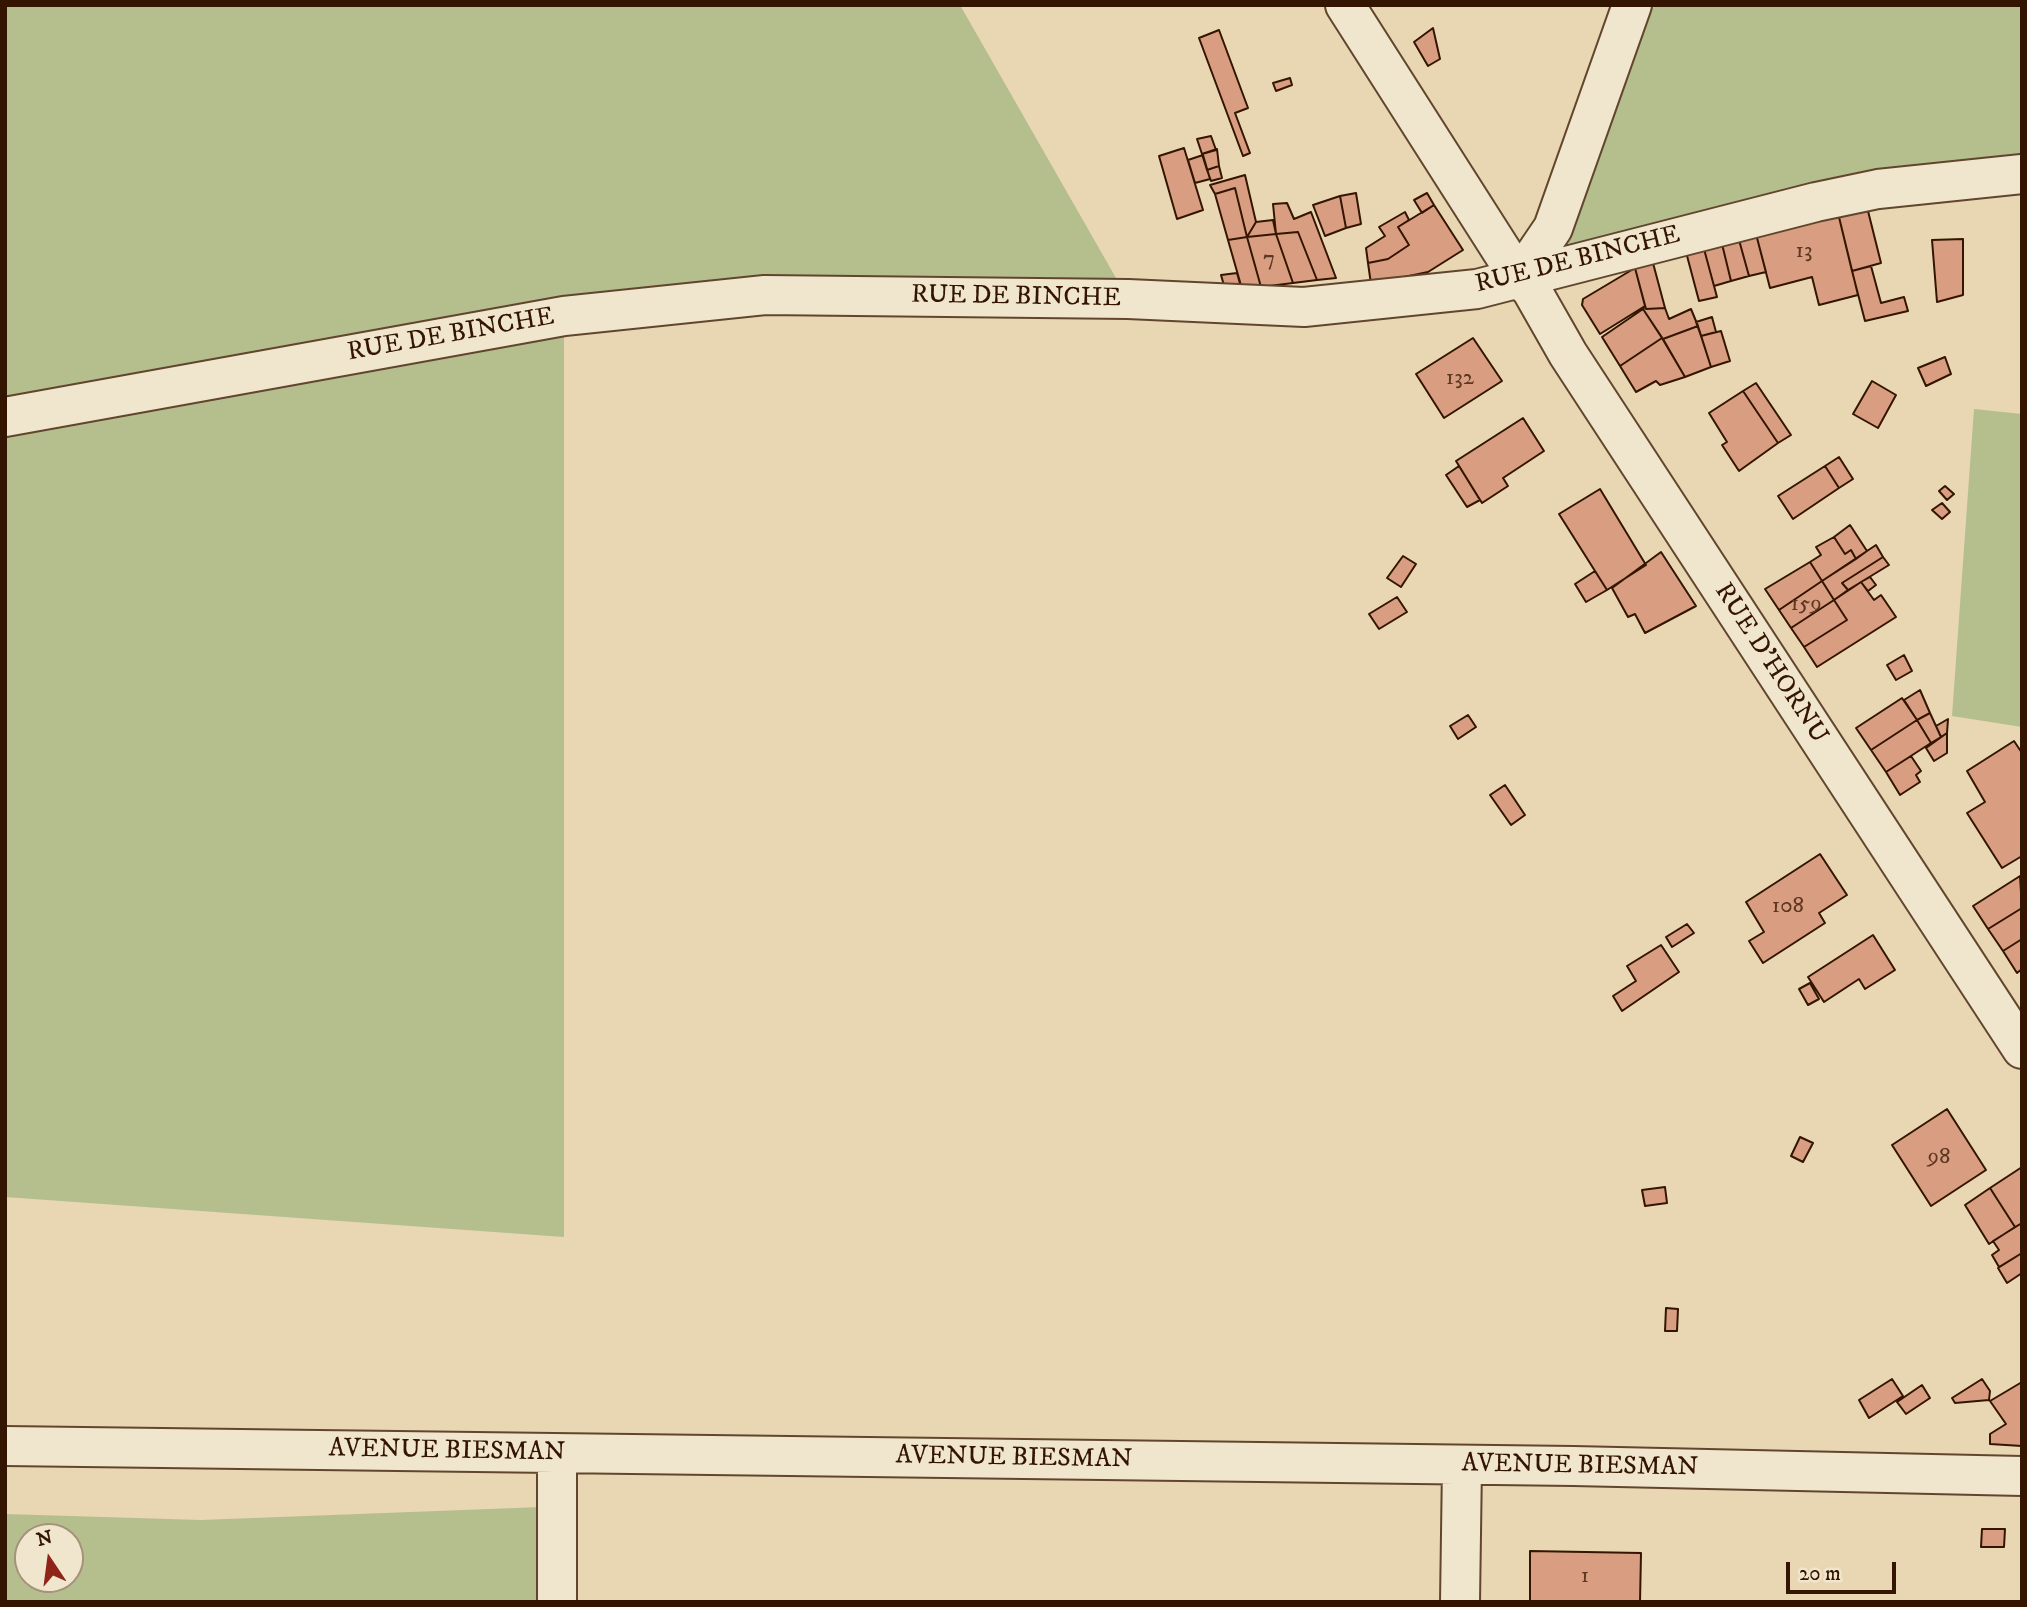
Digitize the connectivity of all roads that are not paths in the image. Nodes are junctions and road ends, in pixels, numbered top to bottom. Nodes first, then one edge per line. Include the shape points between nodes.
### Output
1 (1345, 5) edge
2 (1632, 5) edge
3 (2022, 174) edge
4 (1519, 278) junction
5 (5, 416) edge
6 (2022, 1049) edge
7 (5, 1446) edge
8 (556, 1454) junction
9 (1462, 1465) junction
10 (2022, 1476) edge
11 (557, 1602) edge
12 (1460, 1602) edge

1 - 4 street, RUE D'HORNU
2 - 4 street via 1553,228
3 - 4 street, RUE DE BINCHE via 1878,189
4 - 5 street, RUE DE BINCHE via 1477,289 1304,307 1128,299 765,295 564,316
4 - 6 street, RUE D'HORNU via 1531,289
7 - 8 street, AVENUE BIESMAN
8 - 9 street, AVENUE BIESMAN
8 - 11 street
9 - 10 street, AVENUE BIESMAN
9 - 12 street

